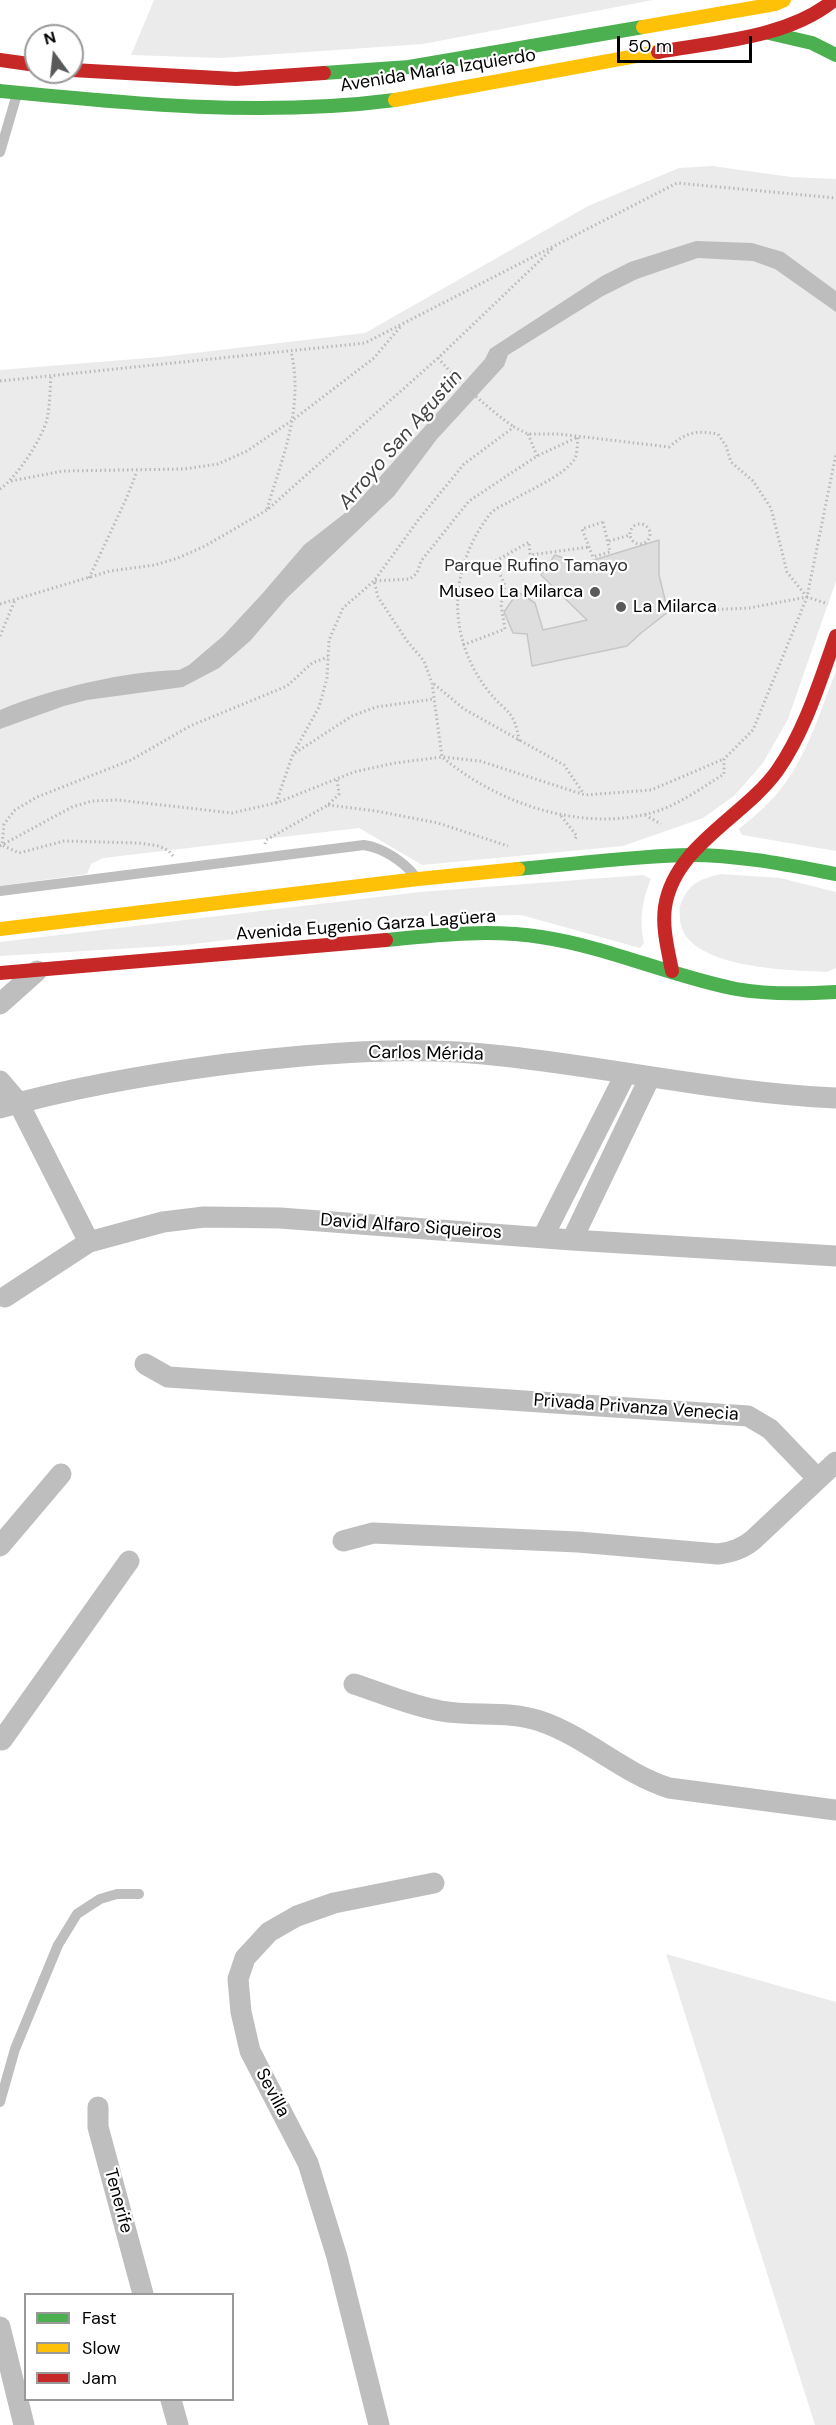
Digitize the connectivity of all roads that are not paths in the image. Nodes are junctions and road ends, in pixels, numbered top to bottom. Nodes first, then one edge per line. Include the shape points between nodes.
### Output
1 (784, 0) edge
2 (834, 0) edge
3 (686, 18) junction
4 (767, 32) junction
5 (695, 45) junction
6 (836, 54) edge
7 (0, 60) edge
8 (24, 63) edge
9 (84, 71) edge
10 (0, 91) edge
11 (17, 94) junction
12 (0, 152) edge
13 (831, 639) edge
14 (819, 683) junction
15 (836, 691) edge
16 (693, 855) junction
17 (836, 874) edge
18 (418, 879) junction
19 (0, 891) edge
20 (0, 929) edge
21 (37, 970) junction
22 (672, 971) junction
23 (0, 973) edge
24 (836, 992) edge
25 (0, 1004) edge
26 (626, 1073) junction
27 (650, 1077) junction
28 (0, 1081) edge
29 (836, 1098) edge
30 (9, 1105) edge
31 (543, 1237) junction
32 (572, 1240) junction
33 (89, 1242) junction
34 (836, 1256) edge
35 (4, 1297) dead end
36 (145, 1364) dead end
37 (836, 1462) edge
38 (61, 1474) dead end
39 (818, 1479) junction
40 (343, 1541) dead end
41 (0, 1546) edge
42 (129, 1561) dead end
43 (354, 1684) dead end
44 (1, 1740) edge
45 (836, 1810) edge
46 (434, 1883) dead end
47 (140, 1894) dead end
48 (0, 2102) edge
49 (98, 2107) dead end
50 (142, 2293) edge
51 (0, 2327) edge
52 (171, 2401) edge
53 (24, 2425) edge
54 (178, 2425) edge
55 (379, 2425) edge

1 - 3 street, Avenida María Izquierdo
2 - 4 street, Avenida María Izquierdo via 820,12
3 - 5 street
3 - 9 street, Avenida María Izquierdo via 409,67 347,73 236,79
4 - 5 street, Avenida María Izquierdo
4 - 6 street via 803,39
5 - 11 street, Avenida María Izquierdo via 458,89 337,105 202,108
7 - 8 street
10 - 11 street, Avenida María Izquierdo
11 - 12 lane
13 - 14 street
14 - 15 street
14 - 16 street via 775,773
16 - 17 street, Avenida Eugenio Garza Lagüera via 753,859
16 - 18 street, Avenida Eugenio Garza Lagüera
16 - 22 street via 666,899 665,936
18 - 19 lane via 407,866 364,845
18 - 20 street, Avenida Eugenio Garza Lagüera
21 - 22 street, Avenida Eugenio Garza Lagüera via 488,933 550,939
21 - 23 street, Avenida Eugenio Garza Lagüera
21 - 25 street
22 - 24 street, Avenida Eugenio Garza Lagüera via 738,989 796,994
26 - 27 street, Carlos Mérida
26 - 30 street, Carlos Mérida via 502,1055 334,1053 188,1069
26 - 31 street
27 - 29 street, Carlos Mérida
27 - 32 street
28 - 30 street
30 - 33 street
31 - 32 street, David Alfaro Siqueiros
31 - 33 street, David Alfaro Siqueiros via 235,1216 162,1222
32 - 34 street, David Alfaro Siqueiros
33 - 35 street, David Alfaro Siqueiros
36 - 39 street, Privada Privanza Venecia via 168,1377 748,1416 770,1429
37 - 39 street
38 - 41 street
39 - 40 street via 745,1547 718,1554 578,1542 373,1533
42 - 44 street
43 - 45 street via 441,1711 504,1714 539,1721 562,1730 647,1781 669,1788
46 - 55 street, Sevilla via 334,1903 297,1916 269,1932 245,1958 238,1979 250,2051 308,2163 337,2257
47 - 48 lane via 100,1899 76,1914 58,1945 19,2038
49 - 50 street, Tenerife via 98,2127
51 - 53 street
52 - 54 street

